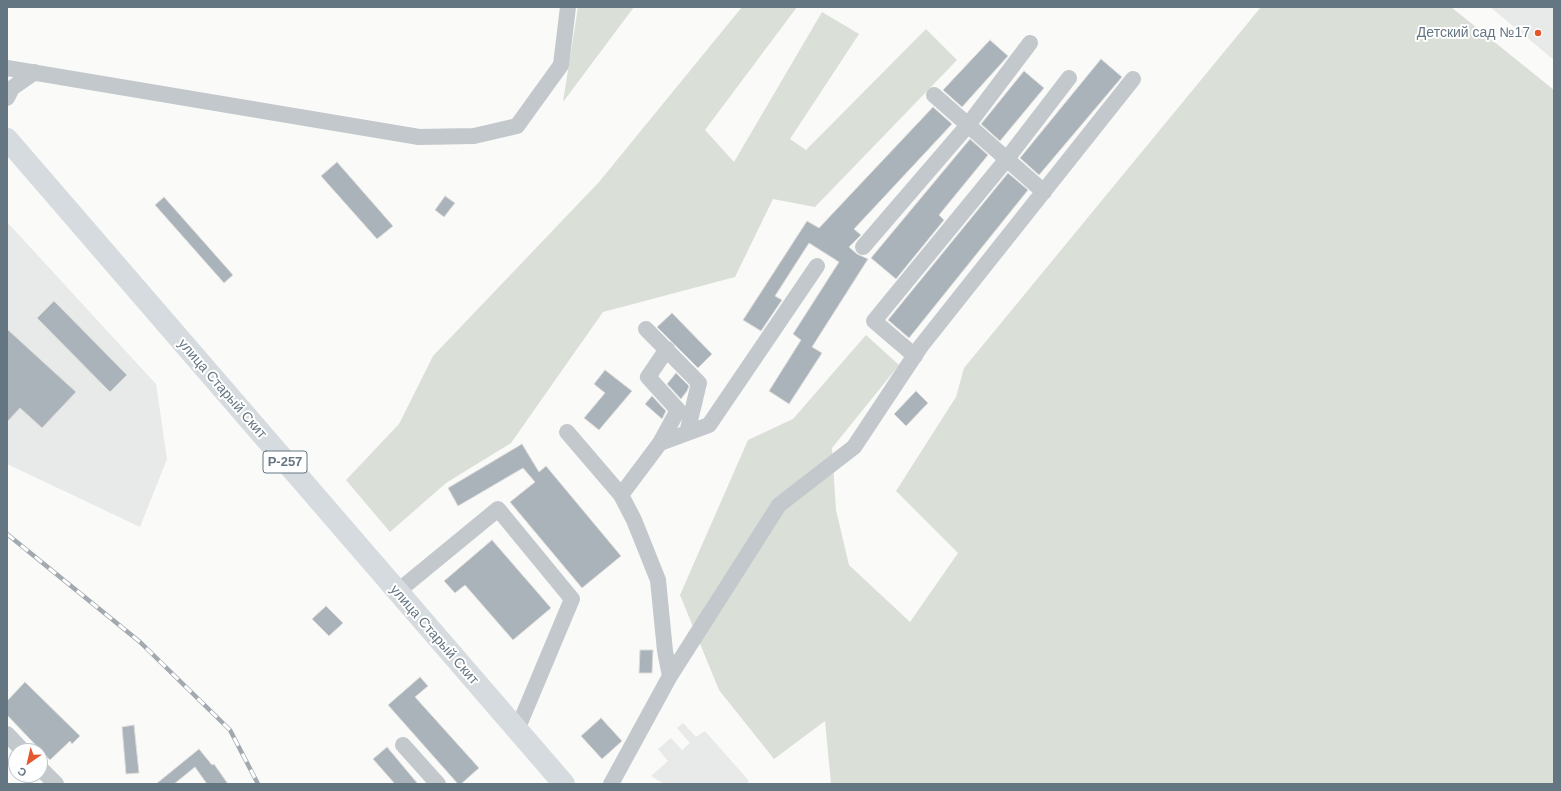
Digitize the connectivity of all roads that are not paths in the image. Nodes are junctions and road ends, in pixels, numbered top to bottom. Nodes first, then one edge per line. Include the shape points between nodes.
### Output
1 (568, 7) edge
2 (1030, 43) dead end
3 (7, 68) edge
4 (35, 72) junction
5 (1069, 78) dead end
6 (1133, 79) dead end
7 (934, 95) dead end
8 (7, 98) edge
9 (968, 125) junction
10 (7, 139) edge
11 (1006, 160) junction
12 (1044, 192) junction
13 (863, 247) dead end
14 (817, 266) dead end
15 (646, 329) dead end
16 (667, 349) junction
17 (915, 356) junction
18 (567, 432) dead end
19 (687, 433) junction
20 (660, 443) junction
21 (621, 495) junction
22 (397, 592) junction
23 (670, 676) junction
24 (517, 730) junction
25 (7, 734) edge
26 (15, 743) edge
27 (403, 745) dead end
28 (48, 776) edge
29 (56, 784) edge
30 (438, 784) edge
31 (564, 784) edge
32 (611, 784) edge

1 - 4 street via 561,65 522,120 517,126 474,136 419,137
2 - 9 street
3 - 4 street
4 - 8 street via 12,88
5 - 11 street
6 - 12 street
7 - 9 street
9 - 11 street
9 - 13 street
10 - 22 highway, улица Старый Скит / Р-257
11 - 12 street
11 - 17 street via 874,321
12 - 17 street
14 - 19 street via 709,425
15 - 16 street
16 - 19 street via 699,383
16 - 20 street via 648,377 678,410
17 - 23 street via 854,447 779,506
18 - 21 street
19 - 20 street
20 - 21 street
21 - 23 street via 658,580
22 - 24 highway, улица Старый Скит / Р-257
22 - 24 street via 498,509 572,599
23 - 32 street
24 - 31 highway, улица Старый Скит / Р-257
25 - 26 street
27 - 30 street
28 - 29 street

